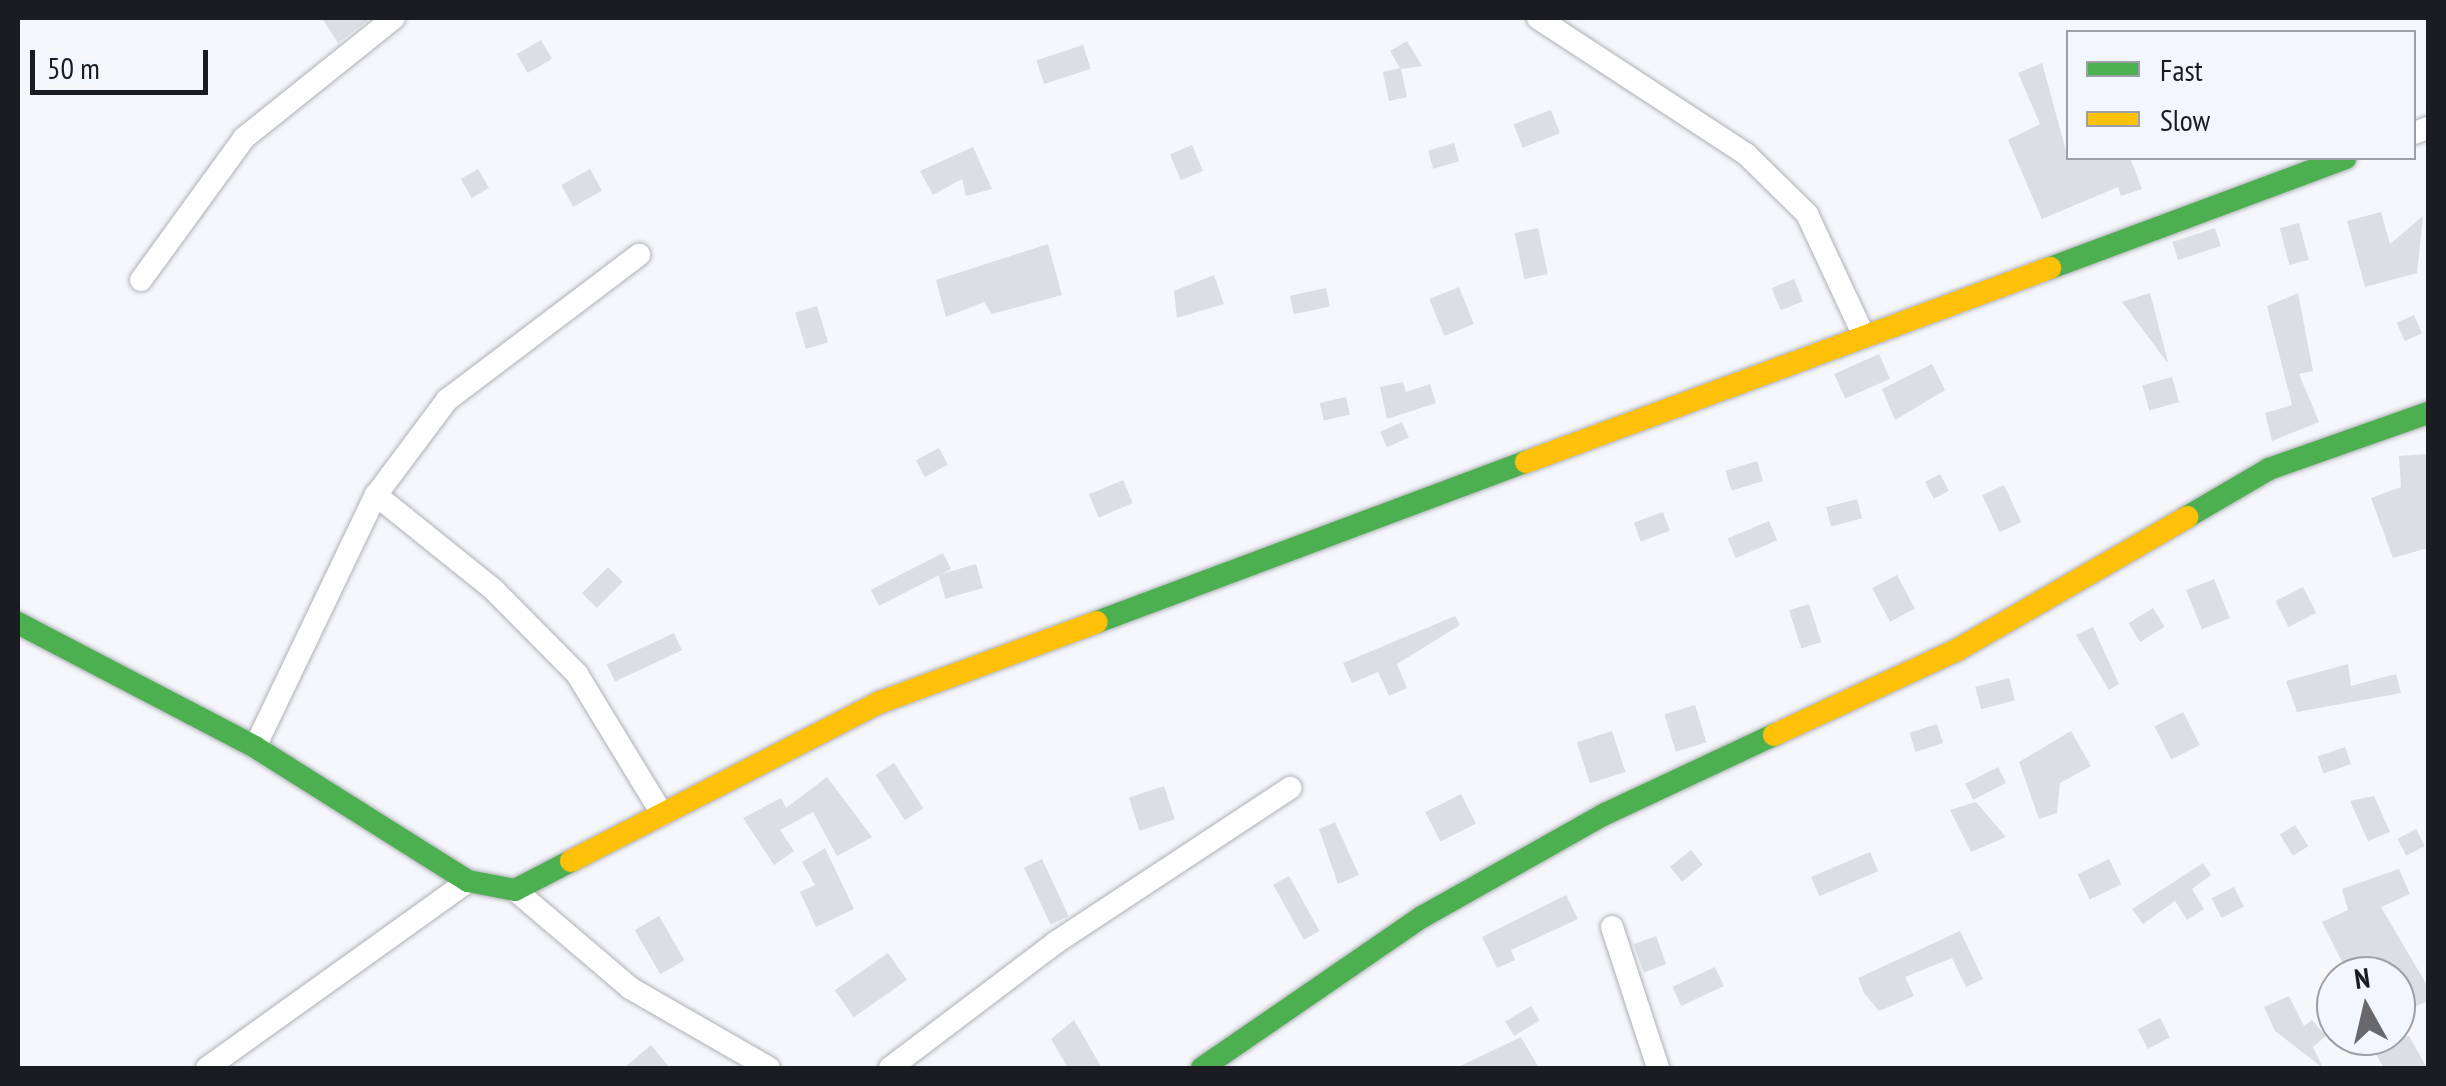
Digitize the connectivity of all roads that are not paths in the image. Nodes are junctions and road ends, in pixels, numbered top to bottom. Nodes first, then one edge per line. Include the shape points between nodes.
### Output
1 (394, 18) edge
2 (1538, 18) edge
3 (2340, 160) edge
4 (639, 256) dead end
5 (142, 280) dead end
6 (1863, 334) junction
7 (2428, 413) edge
8 (376, 495) junction
9 (18, 623) edge
10 (255, 746) junction
11 (1290, 788) dead end
12 (662, 814) junction
13 (468, 881) junction
14 (515, 890) junction
15 (1612, 926) dead end
16 (207, 1068) edge
17 (769, 1068) edge
18 (890, 1068) edge
19 (1202, 1068) edge
20 (1658, 1068) edge

1 - 5 street via 244,138
2 - 6 street via 1746,154 1806,214
3 - 6 street
4 - 8 street via 447,400
6 - 12 street via 878,703
7 - 19 street via 2270,468 1957,650 1605,814 1422,917
8 - 10 street
8 - 12 street via 494,590 578,674
9 - 10 street
10 - 13 street
11 - 18 street via 1054,944
12 - 14 street
13 - 14 street
13 - 16 street
14 - 17 street via 630,988
15 - 20 street

